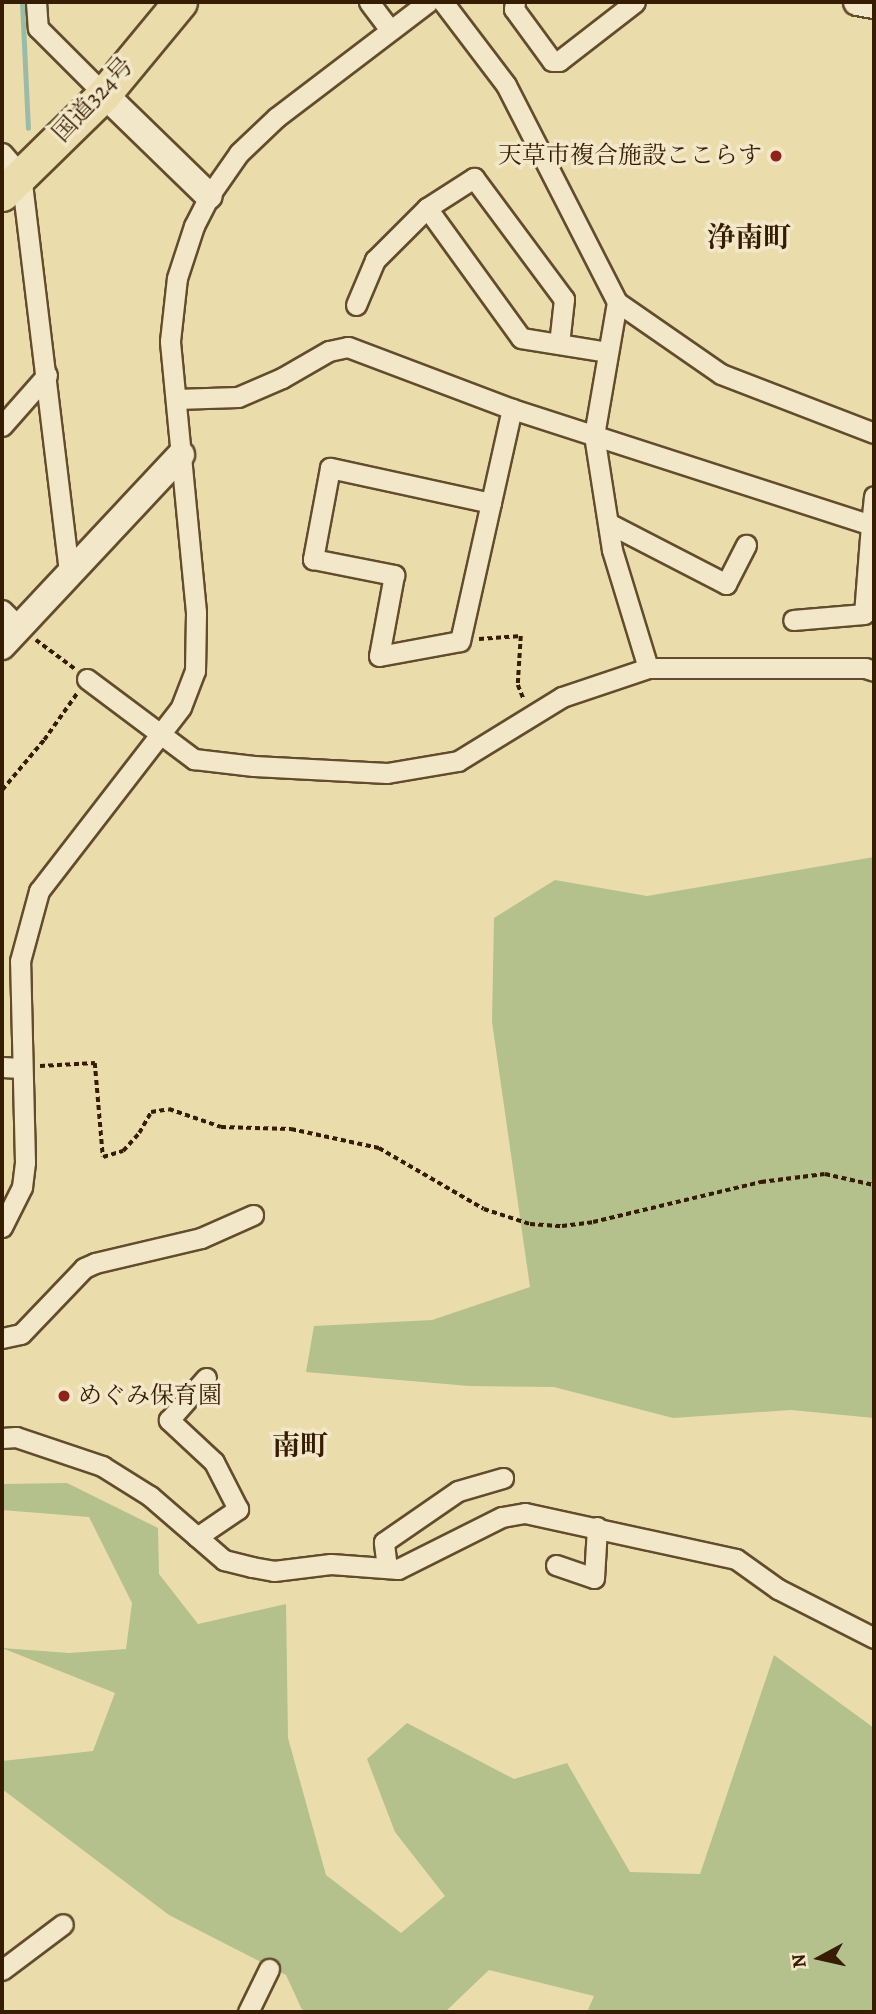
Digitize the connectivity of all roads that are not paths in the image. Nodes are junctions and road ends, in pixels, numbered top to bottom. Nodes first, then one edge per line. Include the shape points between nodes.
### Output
1 (36, 2) edge
2 (180, 2) edge
3 (369, 2) edge
4 (428, 2) edge
5 (443, 2) edge
6 (515, 2) edge
7 (635, 2) edge
8 (857, 2) edge
9 (874, 5) edge
10 (390, 30) junction
11 (104, 94) junction
12 (8, 174) edge
13 (209, 196) junction
14 (427, 208) junction
15 (617, 302) junction
16 (356, 305) dead end
17 (559, 344) junction
18 (607, 352) junction
19 (47, 375) junction
20 (176, 399) junction
21 (512, 409) junction
22 (2, 426) edge
23 (874, 433) edge
24 (594, 435) junction
25 (181, 454) junction
26 (874, 496) edge
27 (491, 503) junction
28 (608, 523) junction
29 (871, 525) junction
30 (746, 545) dead end
31 (69, 574) junction
32 (793, 620) dead end
33 (7, 627) edge
34 (648, 668) junction
35 (874, 671) edge
36 (87, 679) road end
37 (160, 734) junction
38 (7, 1069) edge
39 (253, 1215) dead end
40 (2, 1227) edge
41 (2, 1338) edge
42 (206, 1378) dead end
43 (2, 1438) edge
44 (503, 1478) dead end
45 (597, 1527) junction
46 (197, 1536) junction
47 (556, 1565) dead end
48 (387, 1568) junction
49 (874, 1638) edge
50 (63, 1924) dead end
51 (269, 1969) dead end
52 (2, 1970) edge
53 (248, 2012) edge

1 - 11 street via 38,28
2 - 11 highway, 国道324号
3 - 10 street
4 - 10 street
5 - 15 street via 506,85
6 - 7 street via 514,9 551,61 559,61
8 - 9 street
10 - 13 street via 277,117 239,153
11 - 12 highway, 国道324号
11 - 13 street
12 - 19 street
13 - 20 street via 177,278 170,341
14 - 16 street via 374,260
14 - 17 street via 521,338
14 - 17 street via 474,178 564,299
15 - 18 street
15 - 23 street via 721,374
17 - 18 street
18 - 24 street
19 - 22 street
19 - 31 street
20 - 21 street via 238,397 329,351 348,347
20 - 25 street
21 - 24 street
21 - 27 street
24 - 28 street
24 - 29 street
25 - 31 street
25 - 37 street via 196,612 195,671 181,707
26 - 29 street
27 - 27 street via 460,641 379,656 394,575 313,559 330,468
28 - 30 street via 726,584
28 - 34 street
29 - 32 street via 864,614
31 - 33 street
34 - 35 street
34 - 37 street via 562,697 458,761 387,773 194,759
36 - 37 street
37 - 38 street via 39,891 20,961
38 - 40 street via 24,1175
39 - 41 street via 201,1238 84,1268 21,1335
42 - 46 street via 169,1420 214,1462 238,1509
43 - 46 street via 16,1437 102,1466 150,1496
44 - 48 street via 458,1491 384,1542
45 - 47 street via 594,1578
45 - 48 street via 525,1513 502,1517 398,1569
45 - 49 street via 736,1559 778,1590
46 - 48 street via 224,1560 274,1571 331,1563
50 - 52 street
51 - 53 street

